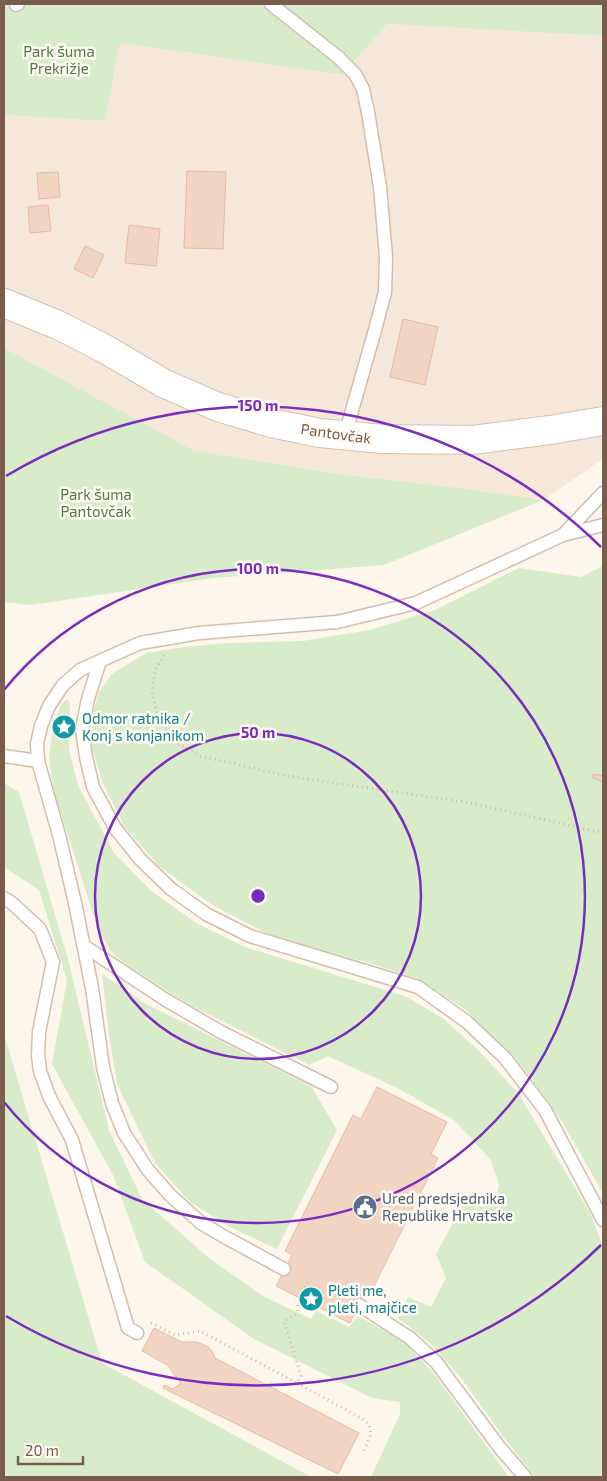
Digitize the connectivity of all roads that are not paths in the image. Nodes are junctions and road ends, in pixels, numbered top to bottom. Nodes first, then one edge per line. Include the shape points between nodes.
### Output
1 (272, 4) edge
2 (4, 303) edge
3 (603, 421) edge
4 (345, 435) junction
5 (603, 493) edge
6 (603, 525) edge
7 (563, 535) junction
8 (100, 661) junction
9 (4, 756) edge
10 (38, 761) junction
11 (4, 898) edge
12 (84, 946) junction
13 (331, 1088) dead end
14 (603, 1220) edge
15 (284, 1269) dead end
16 (359, 1305) dead end
17 (137, 1333) road end
18 (525, 1477) edge

1 - 4 lane via 355,74 363,89 368,112 380,187 386,258 385,292
2 - 4 main road, Pantovčak via 58,324 163,383 218,407 271,423
3 - 4 main road, Pantovčak via 473,440 382,439
5 - 7 lane
6 - 7 lane
7 - 8 lane via 416,603 337,622 177,636 140,643
8 - 10 lane via 80,670 63,685 49,706 41,726
8 - 14 lane via 82,729 86,757 94,787 115,828 140,859 170,889 206,914 250,936 418,987 467,1022 506,1058 545,1110
9 - 10 lane
10 - 12 lane
11 - 17 lane via 40,929 53,962 39,1032 40,1071 72,1140 128,1328
12 - 13 lane via 221,1032
12 - 15 lane via 103,1067 124,1133 153,1176 201,1223
16 - 18 lane via 410,1338 436,1362

